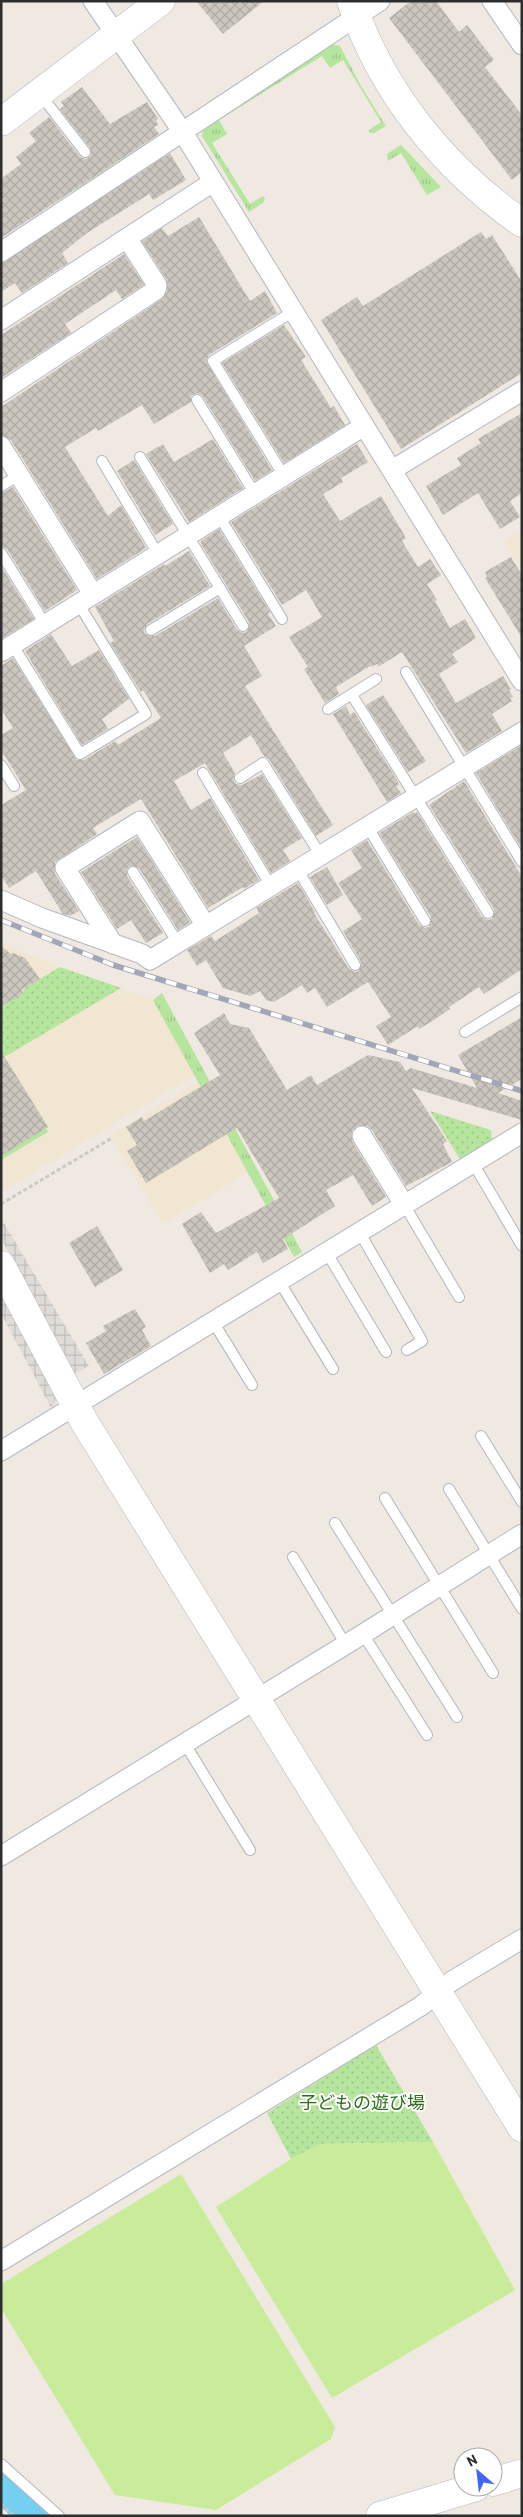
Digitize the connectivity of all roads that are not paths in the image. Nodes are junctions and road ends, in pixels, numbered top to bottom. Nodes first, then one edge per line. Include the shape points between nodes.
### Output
1 (93, 1) edge
2 (161, 1) edge
3 (380, 1) edge
4 (492, 1) edge
5 (353, 9) edge
6 (116, 35) junction
7 (522, 45) edge
8 (40, 93) junction
9 (1, 122) edge
10 (182, 131) junction
11 (85, 152) dead end
12 (213, 182) junction
13 (522, 223) edge
14 (127, 238) junction
15 (1, 252) edge
16 (294, 311) junction
17 (1, 320) edge
18 (522, 391) edge
19 (1, 392) edge
20 (197, 400) dead end
21 (364, 426) junction
22 (1, 446) edge
23 (140, 457) dead end
24 (102, 461) dead end
25 (392, 470) junction
26 (19, 475) junction
27 (284, 476) junction
28 (1, 486) edge
29 (255, 494) junction
30 (219, 516) junction
31 (188, 535) junction
32 (1, 553) edge
33 (158, 554) junction
34 (220, 588) junction
35 (86, 599) junction
36 (282, 619) dead end
37 (45, 624) junction
38 (244, 626) dead end
39 (151, 630) dead end
40 (7, 648) edge
41 (406, 672) dead end
42 (376, 679) dead end
43 (522, 681) edge
44 (352, 695) junction
45 (328, 709) dead end
46 (522, 732) edge
47 (1, 765) edge
48 (464, 767) junction
49 (203, 773) dead end
50 (240, 778) dead end
51 (14, 786) dead end
52 (416, 796) junction
53 (367, 826) junction
54 (321, 856) junction
55 (522, 862) edge
56 (298, 870) junction
57 (133, 872) dead end
58 (271, 886) junction
59 (1, 900) edge
60 (488, 913) dead end
61 (425, 921) dead end
62 (206, 926) junction
63 (178, 943) junction
64 (113, 944) junction
65 (355, 965) dead end
66 (522, 997) edge
67 (465, 1032) dead end
68 (522, 1133) edge
69 (362, 1136) dead end
70 (473, 1163) junction
71 (405, 1206) junction
72 (360, 1233) junction
73 (522, 1246) edge
74 (327, 1253) junction
75 (1, 1265) edge
76 (279, 1281) junction
77 (459, 1297) dead end
78 (212, 1320) junction
79 (407, 1350) dead end
80 (386, 1352) dead end
81 (333, 1369) dead end
82 (252, 1385) dead end
83 (74, 1405) junction
84 (481, 1436) dead end
85 (1, 1451) edge
86 (449, 1490) dead end
87 (385, 1498) dead end
88 (522, 1502) edge
89 (335, 1523) dead end
90 (522, 1534) edge
91 (489, 1555) junction
92 (293, 1557) dead end
93 (439, 1586) junction
94 (522, 1608) edge
95 (393, 1615) junction
96 (363, 1634) junction
97 (346, 1645) junction
98 (493, 1673) dead end
99 (256, 1700) junction
100 (457, 1716) dead end
101 (427, 1735) dead end
102 (185, 1744) junction
103 (250, 1850) dead end
104 (1, 1856) edge
105 (522, 1939) edge
106 (440, 1992) junction
107 (522, 2128) edge
108 (1, 2261) edge
109 (1, 2464) edge
110 (522, 2473) edge
111 (503, 2479) edge
112 (453, 2494) edge
113 (59, 2516) edge
114 (380, 2516) edge

1 - 6 street
2 - 6 street
3 - 5 street
4 - 7 street
5 - 10 street
5 - 13 street via 386,79 415,122 472,184
6 - 8 street
6 - 10 street
8 - 9 street
8 - 11 lane
10 - 12 street
10 - 15 street
12 - 14 street
12 - 16 street
14 - 17 street
14 - 19 street via 157,284 156,290
16 - 21 street
16 - 27 lane via 213,361
18 - 25 street
20 - 29 lane
21 - 25 street
21 - 27 street
22 - 26 street
23 - 31 lane
24 - 33 lane
25 - 43 street
26 - 28 lane
26 - 35 street
27 - 29 street
29 - 30 street
30 - 31 street
30 - 36 lane
31 - 33 street
31 - 34 lane
32 - 37 lane
33 - 35 street
34 - 38 lane
34 - 39 lane
35 - 37 street
35 - 40 lane via 146,714 80,754
37 - 40 street
41 - 48 lane
42 - 44 lane
44 - 45 lane
44 - 52 lane
46 - 48 street
47 - 51 lane
48 - 52 street
48 - 55 lane
49 - 58 lane
50 - 54 lane via 263,763
52 - 53 street
52 - 60 lane
53 - 54 street
53 - 61 lane
54 - 56 street
56 - 58 street
56 - 65 lane
57 - 63 lane
58 - 62 street
59 - 64 street
62 - 63 street
62 - 64 street via 140,820 65,868
63 - 64 street via 150,960
66 - 67 lane
68 - 70 street
69 - 71 street
70 - 71 street
70 - 73 lane
71 - 72 street
71 - 77 lane
72 - 74 street
72 - 79 lane via 422,1342
74 - 76 street
74 - 80 lane
75 - 83 street
76 - 78 street
76 - 81 lane
78 - 82 lane
78 - 83 street
83 - 85 street
83 - 99 street
84 - 88 lane
86 - 91 lane
87 - 93 lane
89 - 95 lane
90 - 91 street
91 - 93 street
91 - 94 lane
92 - 97 lane
93 - 95 street
93 - 98 lane
95 - 96 street
95 - 100 lane
96 - 97 street
96 - 101 lane
97 - 99 street
99 - 102 street
99 - 106 street
102 - 103 lane
102 - 104 street
105 - 106 street
106 - 107 street
106 - 108 street
109 - 113 lane
110 - 111 street
112 - 114 street

